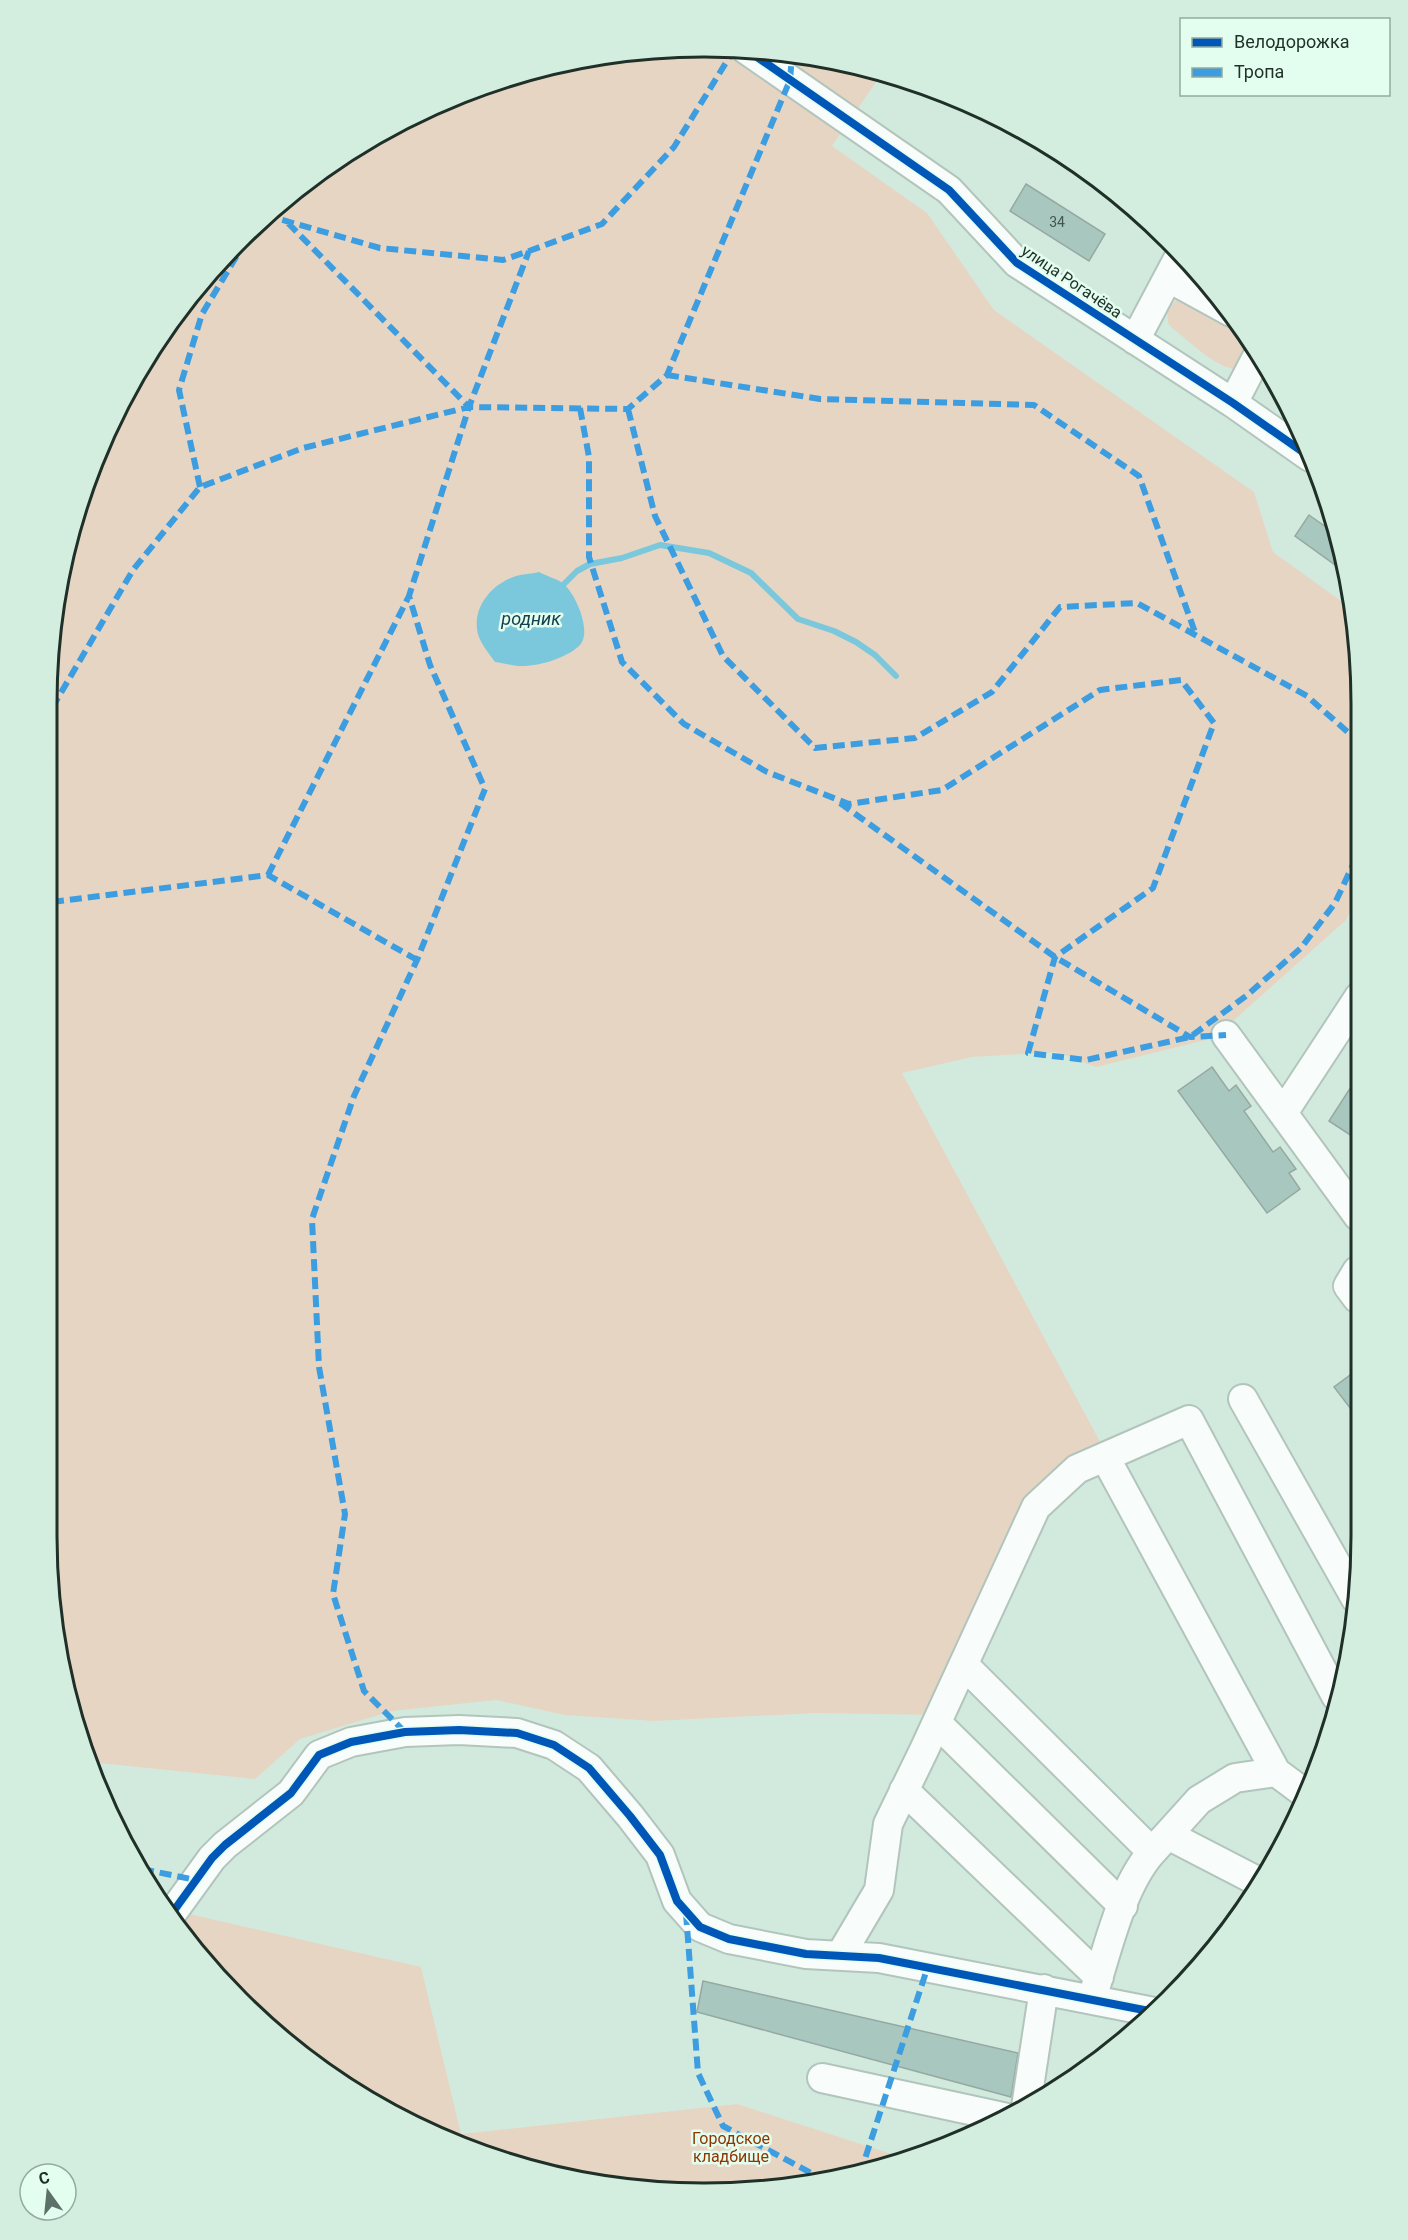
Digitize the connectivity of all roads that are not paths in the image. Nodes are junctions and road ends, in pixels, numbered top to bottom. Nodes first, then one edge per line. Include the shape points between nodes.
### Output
1 (761, 60) edge
2 (1174, 267) edge
3 (1196, 284) edge
4 (1135, 340) junction
5 (1254, 364) edge
6 (1233, 404) junction
7 (1299, 449) edge
8 (1351, 1009) edge
9 (1226, 1035) dead end
10 (1283, 1113) junction
11 (1351, 1196) edge
12 (1243, 1399) dead end
13 (1105, 1457) junction
14 (1349, 1587) edge
15 (964, 1665) junction
16 (1332, 1689) edge
17 (937, 1723) junction
18 (1276, 1772) junction
19 (1299, 1789) edge
20 (904, 1790) junction
21 (1160, 1844) junction
22 (1252, 1879) edge
23 (1123, 1906) junction
24 (176, 1908) edge
25 (840, 1956) junction
26 (1096, 1988) junction
27 (1044, 1989) junction
28 (1145, 2008) edge
29 (822, 2078) dead end
30 (1028, 2095) edge
31 (992, 2115) edge

1 - 4 street, улица Рогачёва via 949,190 1017,263
2 - 3 street
2 - 4 street
4 - 6 street, улица Рогачёва
5 - 6 street
6 - 7 street, улица Рогачёва
8 - 10 street
9 - 10 street
10 - 11 street
12 - 14 street
13 - 15 street via 1077,1469 1036,1507
13 - 16 street via 1189,1420
13 - 18 street
15 - 17 street
15 - 21 street
17 - 20 street
17 - 23 street
18 - 19 street
18 - 21 street via 1235,1778 1199,1800
20 - 25 street via 888,1824 879,1890
20 - 26 street
21 - 22 street
21 - 23 street via 1140,1866
23 - 26 street
24 - 25 street via 212,1858 291,1793 319,1755 351,1742 405,1732 505,1732 554,1745 589,1768 660,1855 678,1901 700,1927 729,1939 806,1954
25 - 27 street via 879,1958
26 - 27 street
26 - 28 street
27 - 30 street
29 - 31 street

